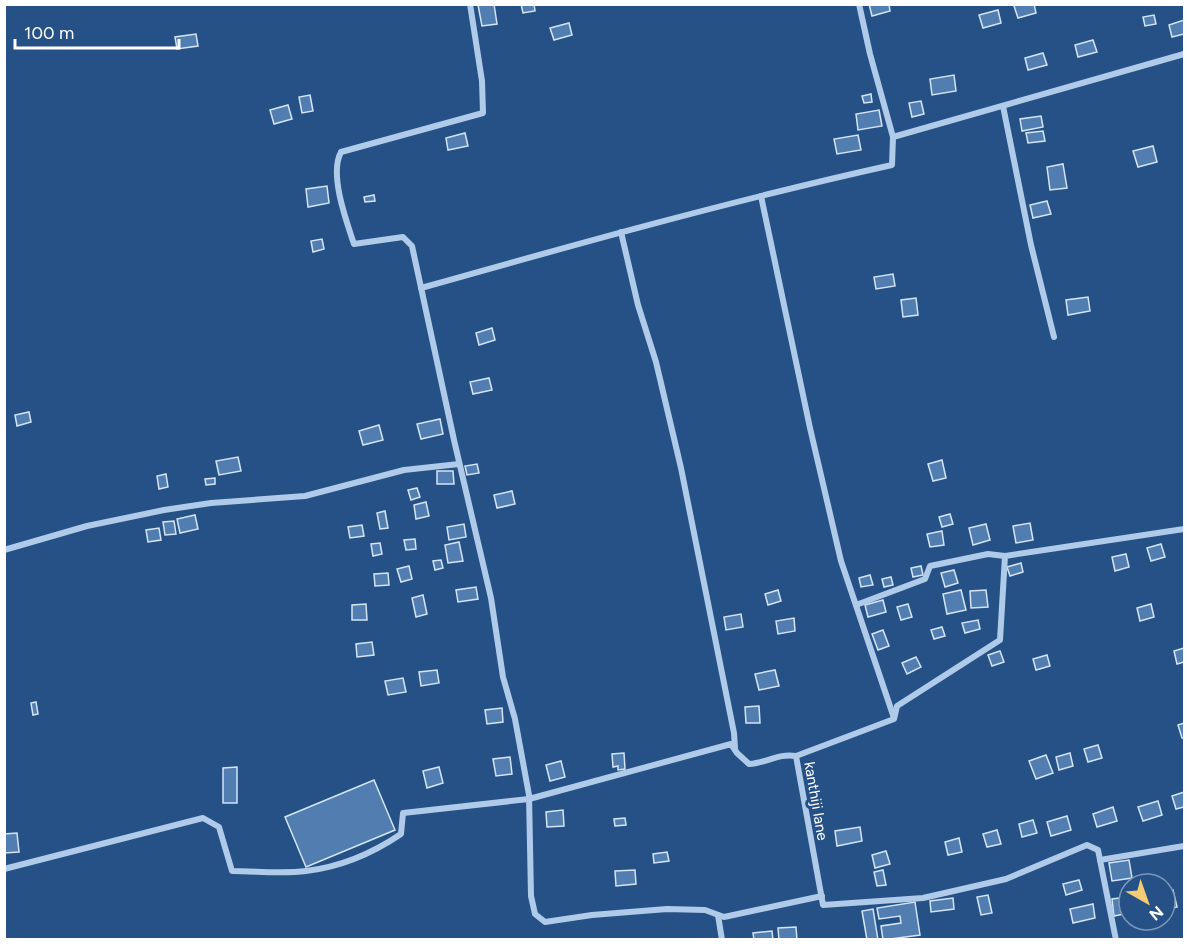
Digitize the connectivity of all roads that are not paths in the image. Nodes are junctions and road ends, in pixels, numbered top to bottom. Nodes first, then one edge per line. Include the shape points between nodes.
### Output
1 (470, 4) edge
2 (859, 4) edge
3 (1185, 54) edge
4 (1003, 106) junction
5 (893, 137) junction
6 (761, 196) junction
7 (621, 232) junction
8 (421, 288) junction
9 (1054, 338) dead end
10 (459, 464) junction
11 (1185, 529) edge
12 (4, 550) edge
13 (1005, 556) junction
14 (856, 605) junction
15 (894, 719) junction
16 (735, 749) junction
17 (796, 756) junction
18 (529, 799) junction
19 (1185, 846) edge
20 (1100, 860) junction
21 (4, 868) edge
22 (822, 896) junction
23 (718, 915) junction
24 (722, 939) edge
25 (1116, 939) edge

1 - 8 street via 483,113 341,152 337,160 343,211 354,244 403,237 412,246
2 - 5 street
3 - 4 street
4 - 5 street
4 - 9 street
5 - 6 street via 892,165
6 - 7 street
6 - 14 street via 810,428 841,561
7 - 8 street
7 - 16 street via 694,526
8 - 10 street
10 - 12 street via 404,470 305,496 164,510 87,526
10 - 18 street via 491,598
11 - 13 street
13 - 14 street via 988,554 930,566 925,579
13 - 15 street via 1000,640 897,706
14 - 15 street
15 - 17 street, kanthiji lane
16 - 17 street via 749,764 785,754
16 - 18 street via 731,744
17 - 22 street, kanthiji lane
18 - 21 street via 403,813 401,834 381,848 340,864 306,871 232,871 219,827 203,818
18 - 23 street via 531,896 535,914 545,922 667,909 705,910
19 - 20 street
20 - 22 street via 1098,850 1087,845 1006,879 923,898 823,905
20 - 25 street
22 - 23 street via 724,917
23 - 24 street

